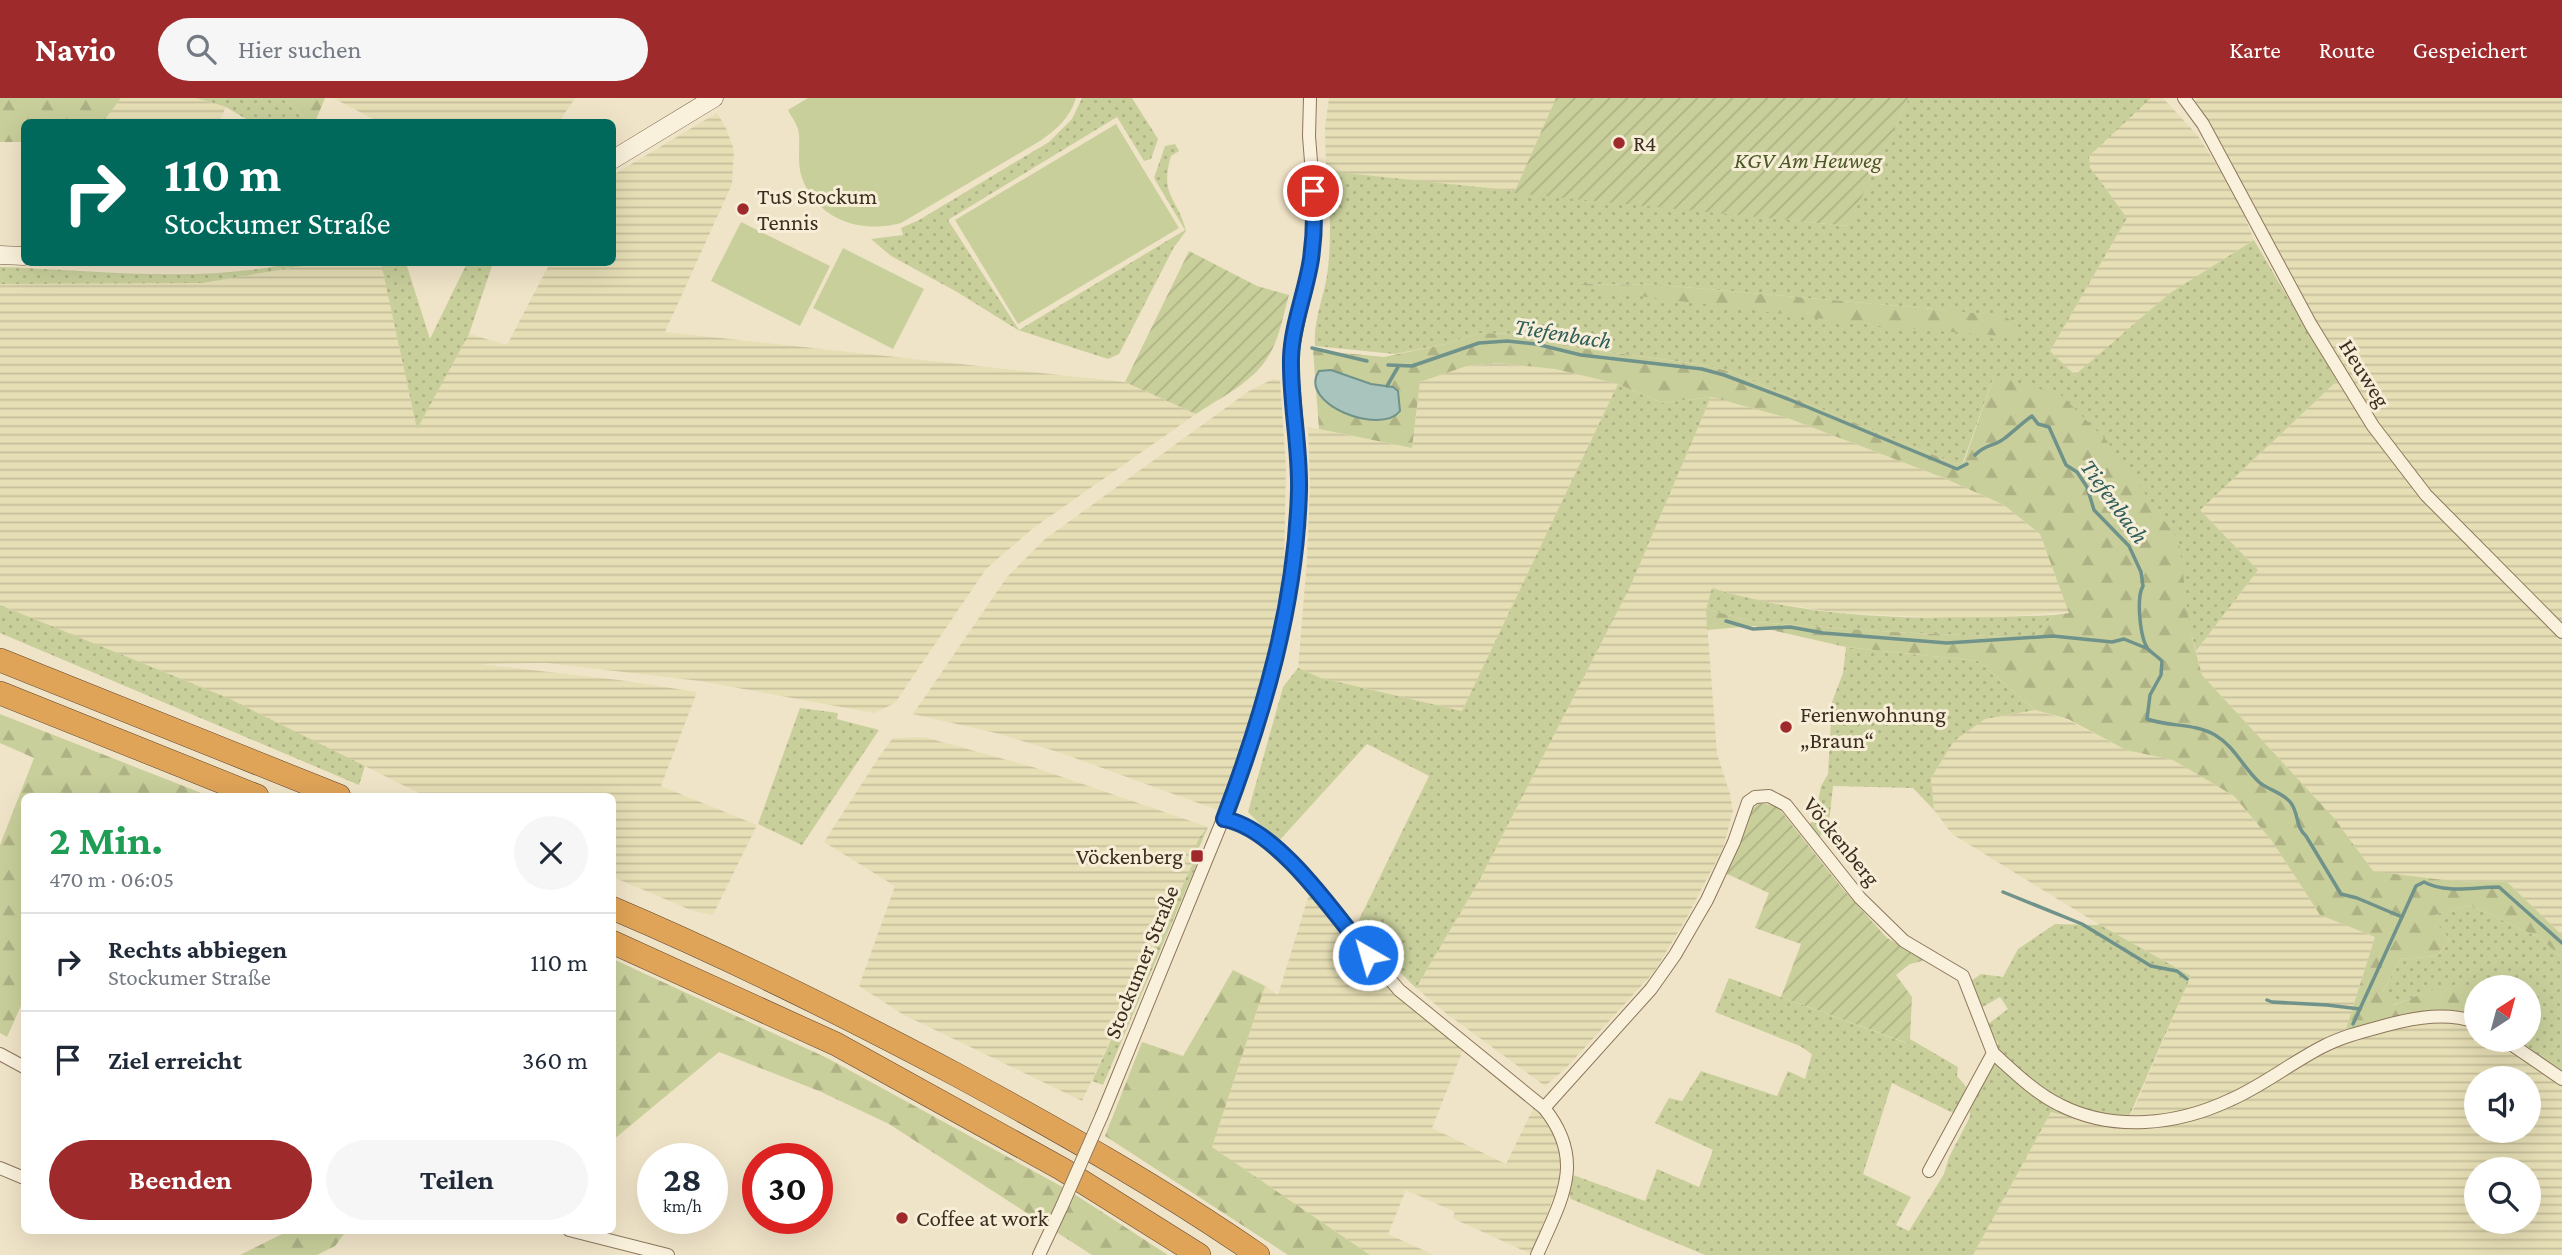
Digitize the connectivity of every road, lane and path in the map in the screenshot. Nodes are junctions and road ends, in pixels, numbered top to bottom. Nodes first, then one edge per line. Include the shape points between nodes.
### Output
1 (714, 98) edge
2 (1310, 98) edge
3 (2184, 98) edge
4 (616, 158) edge
5 (0, 255) edge
6 (21, 256) edge
7 (2562, 632) edge
8 (0, 660) edge
9 (0, 694) edge
10 (249, 793) edge
11 (332, 793) edge
12 (1224, 819) junction
13 (616, 910) edge
14 (616, 944) edge
15 (2464, 1019) edge
16 (1993, 1052) junction
17 (2523, 1052) edge
18 (0, 1054) edge
19 (21, 1065) edge
20 (2562, 1079) edge
21 (1544, 1108) junction
22 (0, 1168) edge
23 (1929, 1171) dead end
24 (21, 1177) edge
25 (585, 1234) edge
26 (668, 1255) edge
27 (1039, 1255) edge
28 (1199, 1255) edge
29 (1258, 1255) edge
30 (1537, 1255) edge

1 - 4 main road
2 - 12 street, Stockumer Straße via 1315,213 1311,260 1291,357 1299,453 1296,546 1268,687
3 - 7 street, Heuweg via 2373,426 2426,495
5 - 6 main road
8 - 11 highway
9 - 10 highway
12 - 21 street via 1264,838 1283,853 1399,990
12 - 27 street, Stockumer Straße, bridge
13 - 29 highway via 838,1012 1063,1132
14 - 28 highway via 835,1045 1062,1169
15 - 16 street, Vöckenberg via 2431,1016 2350,1035 2231,1100 2188,1116 2140,1123 2099,1118 2059,1105
16 - 21 street, Vöckenberg via 1963,976 1904,941 1860,898 1786,805 1769,796 1755,797 1748,802 1718,877 1675,955 1651,989
16 - 23 street
17 - 20 street
18 - 19 street
21 - 30 street via 1558,1125 1567,1171 1562,1199
22 - 24 street
25 - 26 street

